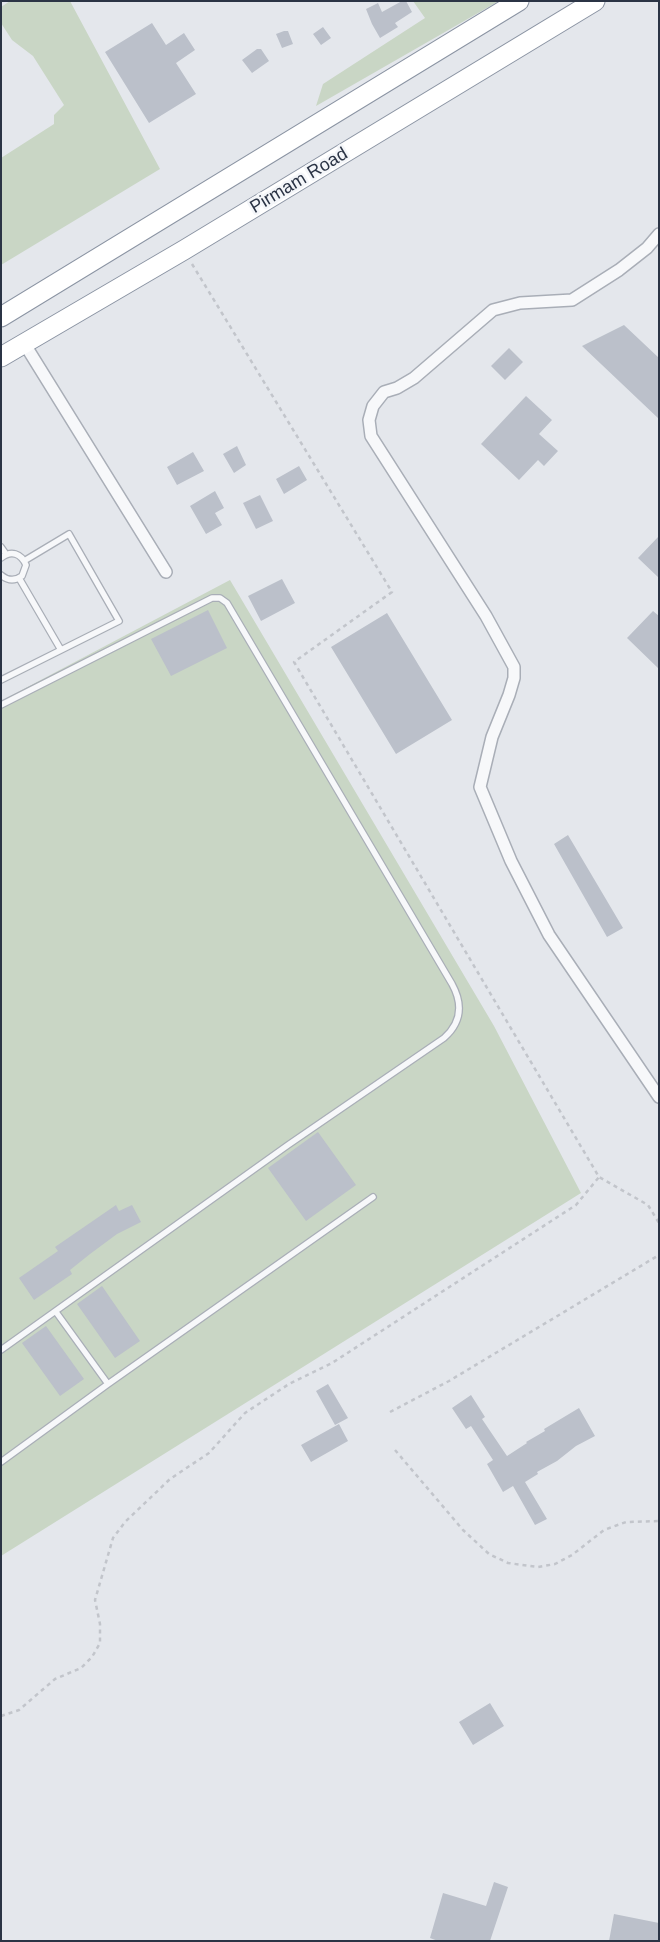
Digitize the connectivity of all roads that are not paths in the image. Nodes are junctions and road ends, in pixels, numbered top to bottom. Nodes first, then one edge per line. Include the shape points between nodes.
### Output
1 (519, 1) edge
2 (595, 1) edge
3 (659, 234) edge
4 (1, 317) edge
5 (24, 343) junction
6 (1, 357) edge
7 (1, 547) edge
8 (4, 556) edge
9 (24, 561) junction
10 (166, 572) dead end
11 (1, 575) edge
12 (19, 578) junction
13 (62, 650) junction
14 (1, 680) edge
15 (1, 705) edge
16 (659, 1097) edge
17 (373, 1197) dead end
18 (56, 1312) junction
19 (1, 1350) edge
20 (108, 1384) junction
21 (1, 1462) edge

1 - 4 highway
2 - 5 highway, Pirmam Road
3 - 16 street via 619,270 572,300 520,303 492,310 414,378 384,392 373,406 369,420 371,436 486,616 514,667 510,695 492,737 480,787 511,862 549,935
5 - 6 highway, Pirmam Road
5 - 10 street
7 - 8 lane
8 - 9 lane via 10,553 19,555
9 - 12 lane via 24,573
9 - 13 lane via 69,534 119,621
11 - 12 lane via 10,580
12 - 13 lane
13 - 14 lane
15 - 18 lane via 212,598 220,598 227,603 458,996 458,1018 444,1038 288,1145
17 - 20 lane
18 - 19 lane
18 - 20 lane
20 - 21 lane

